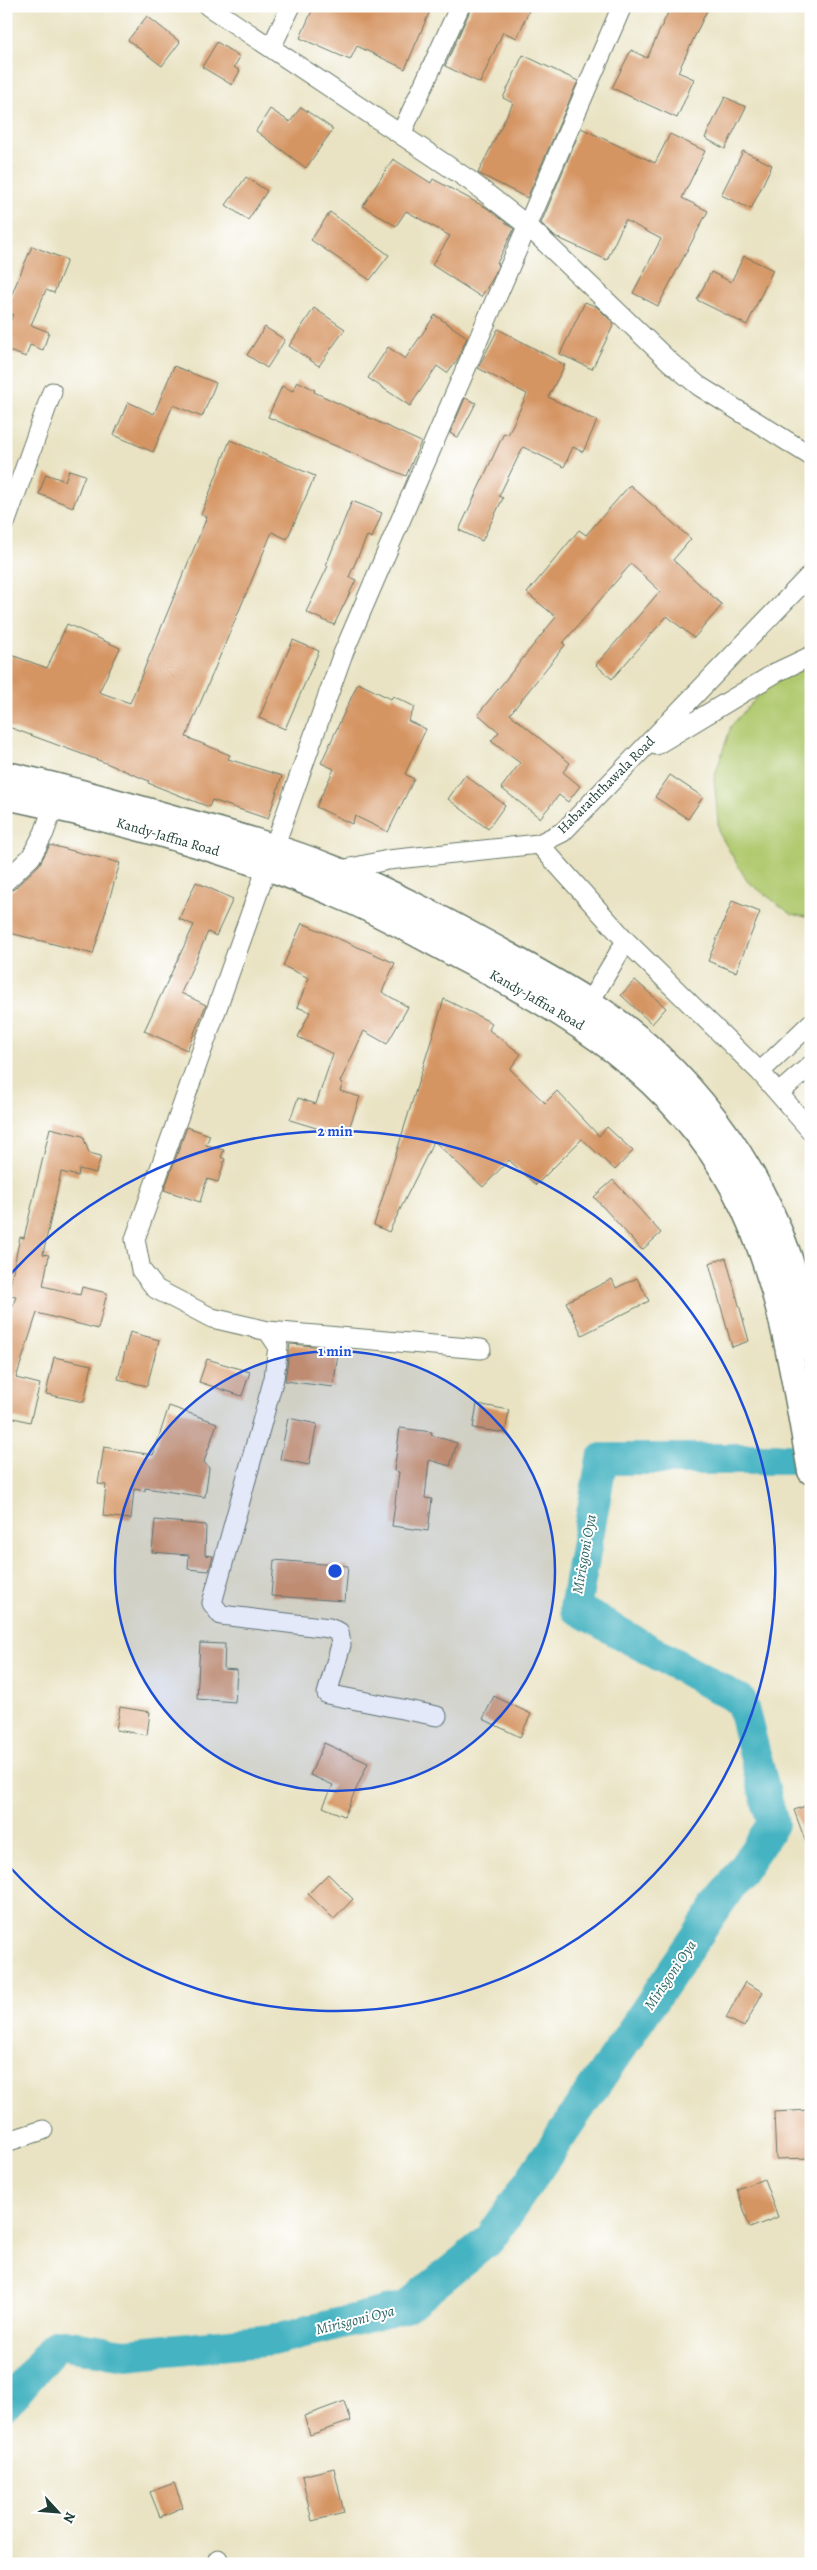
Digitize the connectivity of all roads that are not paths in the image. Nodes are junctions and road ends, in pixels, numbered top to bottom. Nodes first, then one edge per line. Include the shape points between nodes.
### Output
1 (208, 6) edge
2 (291, 6) edge
3 (460, 6) edge
4 (622, 6) edge
5 (271, 48) junction
6 (401, 134) junction
7 (528, 226) junction
8 (52, 392) dead end
9 (811, 456) edge
10 (6, 521) edge
11 (811, 574) edge
12 (811, 656) edge
13 (635, 758) junction
14 (6, 776) edge
15 (6, 796) edge
16 (57, 796) junction
17 (539, 844) junction
18 (270, 857) junction
19 (337, 871) junction
20 (6, 882) edge
21 (626, 941) junction
22 (584, 1013) junction
23 (811, 1023) edge
24 (811, 1065) edge
25 (760, 1072) junction
26 (779, 1093) junction
27 (811, 1131) edge
28 (268, 1331) junction
29 (811, 1348) edge
30 (481, 1349) dead end
31 (811, 1471) edge
32 (437, 1716) dead end
33 (44, 2130) dead end
34 (6, 2142) edge

1 - 5 street
2 - 5 street
3 - 6 street
4 - 7 street
5 - 6 street
6 - 7 street via 469,180
7 - 9 street via 699,386
7 - 18 street via 342,656
8 - 10 street
11 - 13 street, Habaraththawala Road
12 - 13 street via 777,672
13 - 17 street, Habaraththawala Road via 563,832
14 - 16 highway, Kandy-Jaffna Road
15 - 16 highway, Kandy-Jaffna Road
16 - 18 highway, Kandy-Jaffna Road
16 - 20 street via 32,857
17 - 19 street, Habaraththawala Road via 388,860
17 - 21 street
18 - 19 highway, Kandy-Jaffna Road
18 - 22 highway, Kandy-Jaffna Road via 506,980
18 - 28 street via 135,1239 141,1270 156,1289 212,1318
19 - 22 highway, Kandy-Jaffna Road via 421,909
21 - 22 street
21 - 25 street
22 - 29 highway, Kandy-Jaffna Road via 660,1057 704,1105 736,1151 766,1201 793,1265
22 - 31 highway, Kandy-Jaffna Road via 686,1119 719,1163 745,1210 758,1239 782,1317
23 - 25 street
24 - 26 street
25 - 26 street
26 - 27 street
28 - 30 street
28 - 32 street via 278,1346 274,1378 212,1602 221,1614 339,1632 340,1645 328,1694
33 - 34 street

